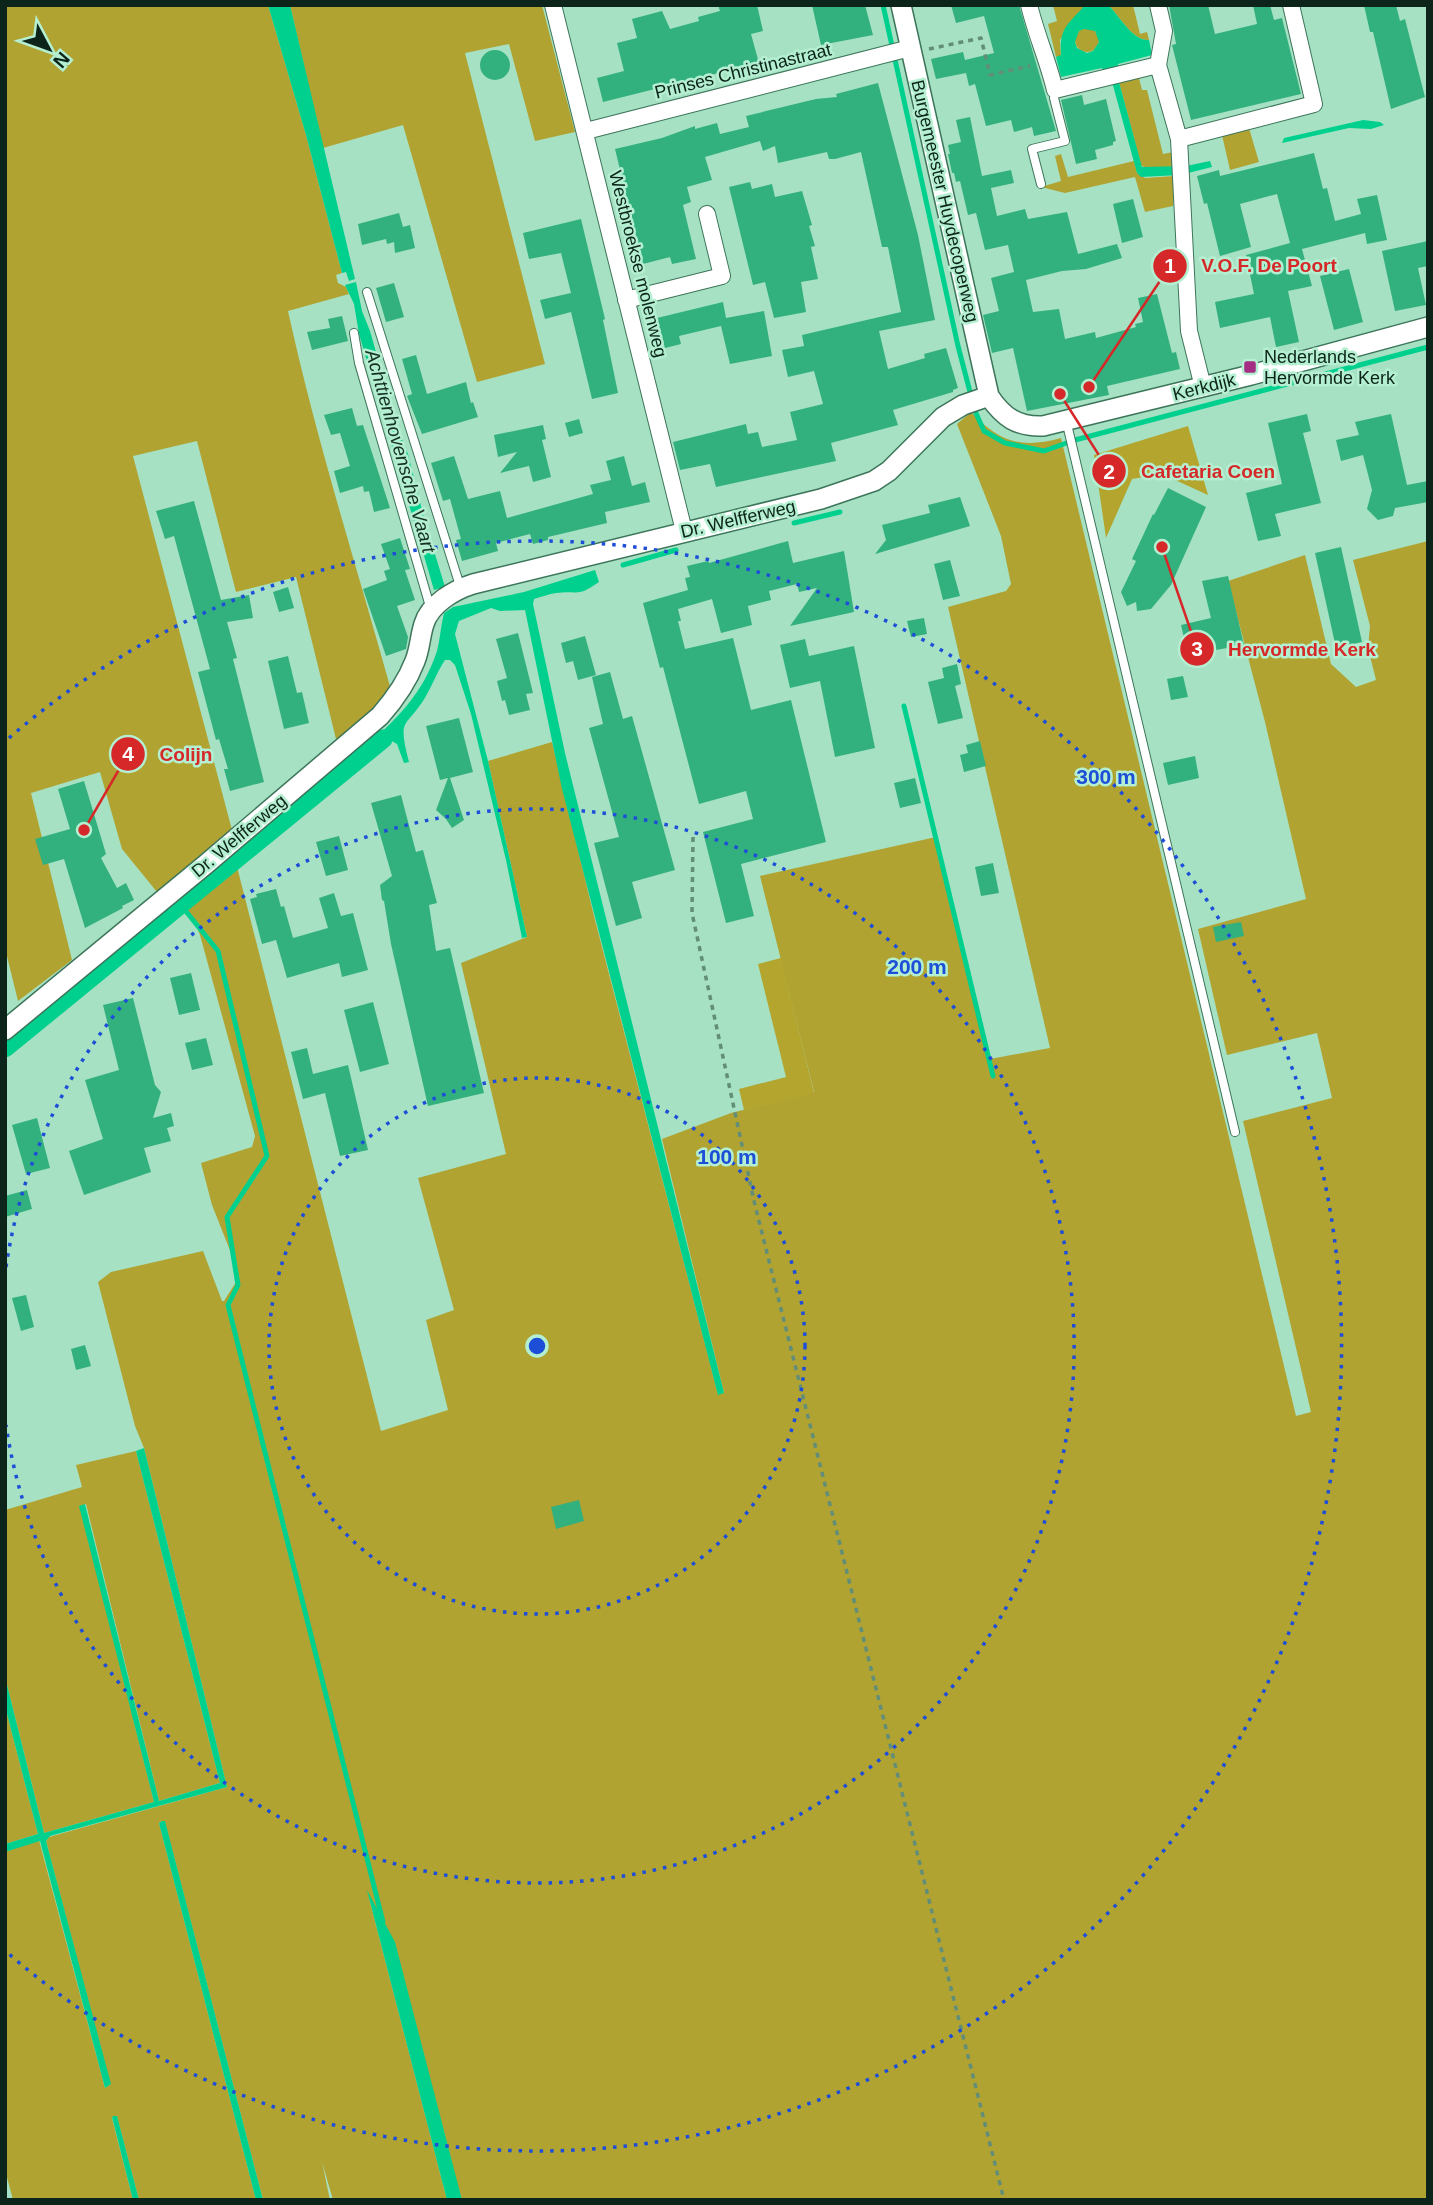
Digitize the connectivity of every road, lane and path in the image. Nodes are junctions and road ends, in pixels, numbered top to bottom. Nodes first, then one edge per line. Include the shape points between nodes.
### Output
1 (553, 5) edge
2 (901, 5) edge
3 (1029, 5) edge
4 (1158, 5) edge
5 (1291, 5) edge
6 (912, 55) junction
7 (1049, 62) junction
8 (1158, 65) junction
9 (1055, 90) junction
10 (586, 131) junction
11 (1179, 139) junction
12 (1041, 184) dead end
13 (707, 214) dead end
14 (367, 292) dead end
15 (626, 300) junction
16 (1428, 327) edge
17 (354, 333) dead end
18 (1203, 387) junction
19 (979, 399) junction
20 (1066, 420) junction
21 (684, 531) junction
22 (459, 590) junction
23 (432, 610) junction
24 (693, 837) dead end
25 (5, 1030) edge
26 (1235, 1132) dead end
27 (1004, 2200) edge

1 - 10 street, Westbroekse molenweg
2 - 6 street, Burgemeester Huydecoperweg
3 - 7 street
4 - 8 street via 1164,31
5 - 11 street via 1314,104
6 - 7 path via 922,59 920,51 981,38 990,75
6 - 10 street, Prinses Christinastraat
6 - 19 street, Burgemeester Huydecoperweg
7 - 9 street
8 - 9 street
8 - 11 street
9 - 12 lane via 1065,141 1031,149
10 - 15 street, Westbroekse molenweg
11 - 18 street via 1189,331
13 - 15 street via 722,276
14 - 22 lane
15 - 21 street, Westbroekse molenweg
16 - 18 street, Kerkdijk
17 - 23 lane
18 - 20 street, Kerkdijk
19 - 20 street, Kerkdijk via 1021,425
19 - 21 street, Dr. Welfferweg via 943,417 874,481 821,499
20 - 26 lane
21 - 22 street, Dr. Welfferweg
22 - 23 street, Dr. Welfferweg
23 - 25 street, Dr. Welfferweg via 407,678 380,716
24 - 27 path via 692,913 754,1201

